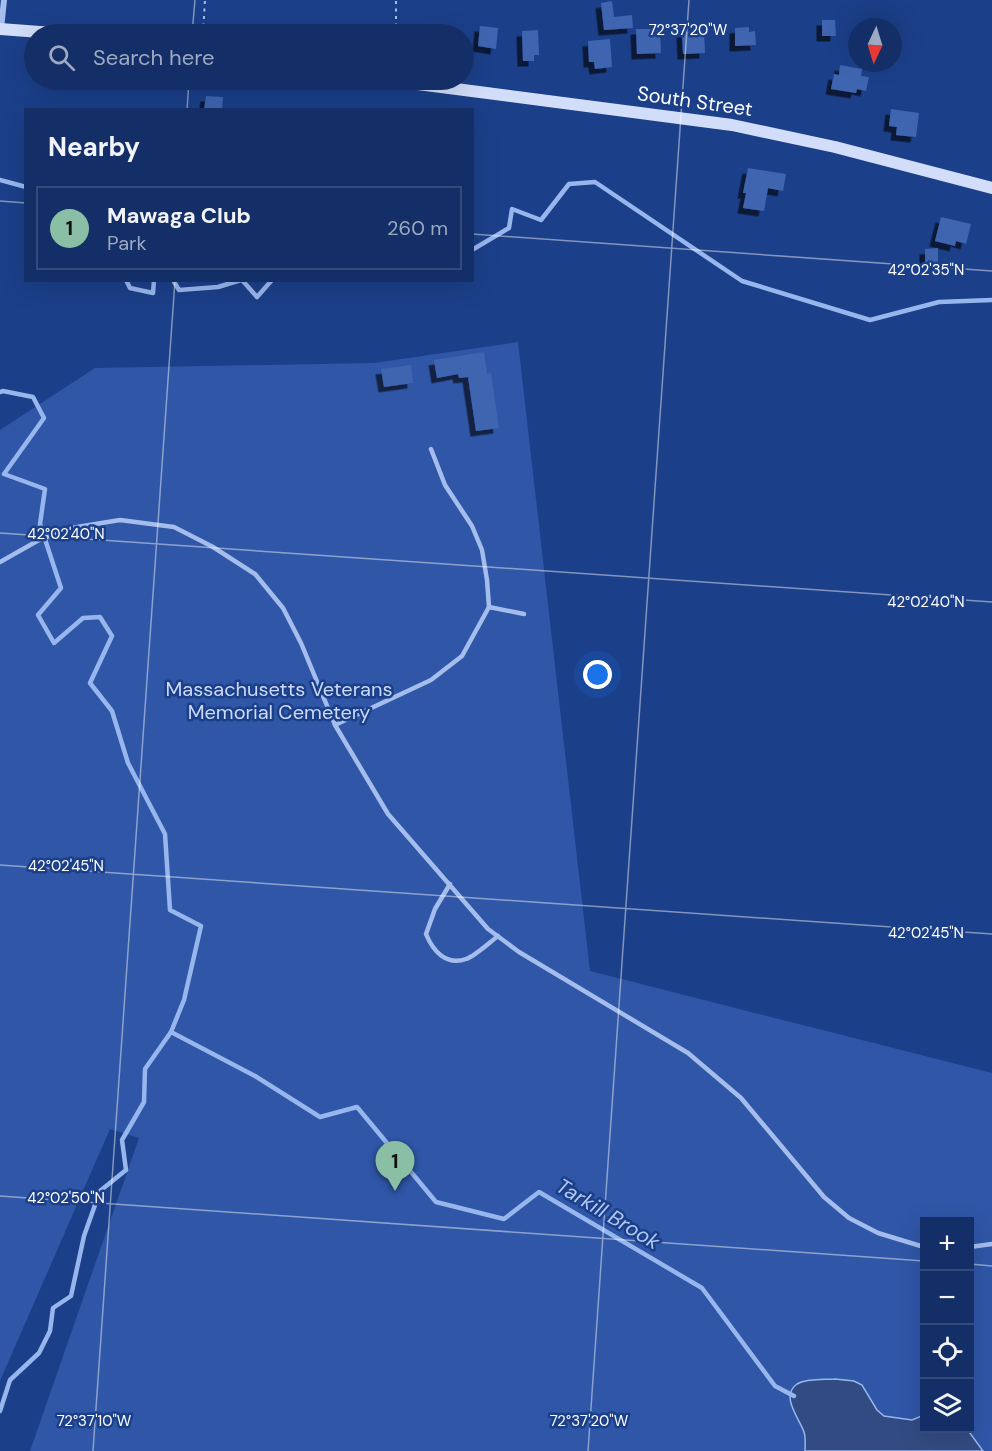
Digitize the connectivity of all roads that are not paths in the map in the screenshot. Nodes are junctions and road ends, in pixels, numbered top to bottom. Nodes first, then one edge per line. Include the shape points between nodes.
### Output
1 (4, 0) edge
2 (1, 29) edge
3 (24, 31) edge
4 (464, 90) edge
5 (992, 188) edge
6 (432, 448) dead end
7 (0, 562) edge
8 (489, 607) junction
9 (524, 614) dead end
10 (335, 725) junction
11 (450, 884) junction
12 (498, 936) junction
13 (992, 1244) edge
14 (920, 1246) edge
15 (974, 1246) edge

1 - 2 street
2 - 3 street
4 - 5 street, South Street via 732,125
6 - 8 lane via 445,485 472,526 482,550
7 - 10 lane via 71,528 120,520 174,527 255,574 283,608
8 - 9 lane
8 - 10 lane via 462,656 431,680
10 - 11 lane via 388,813
11 - 12 lane
11 - 12 lane via 426,934 433,950 448,960 467,959
12 - 14 lane via 688,1053 741,1098 824,1197 849,1218 878,1233
13 - 15 lane

